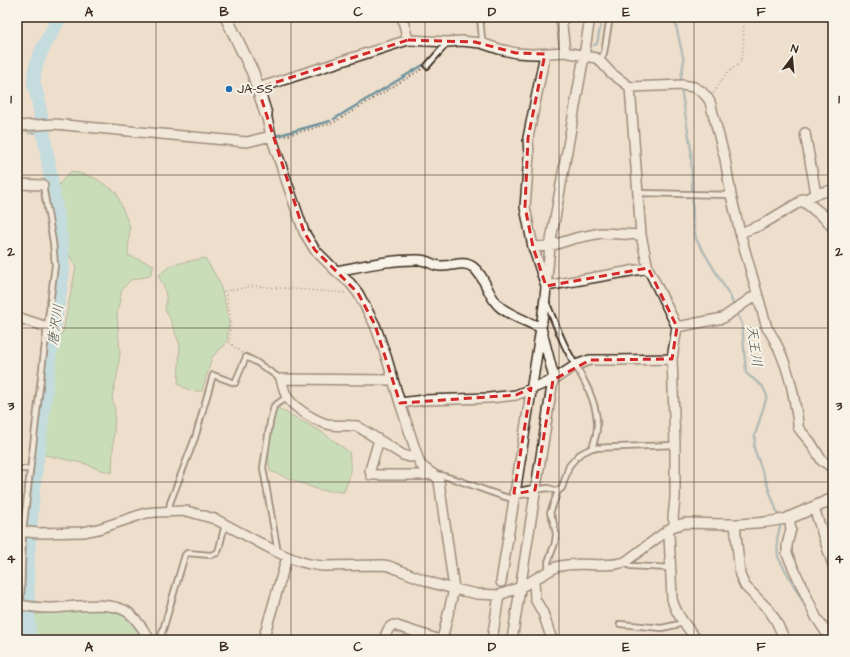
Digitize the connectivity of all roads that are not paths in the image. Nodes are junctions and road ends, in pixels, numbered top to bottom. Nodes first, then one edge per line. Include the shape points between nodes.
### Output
1 (226, 17) edge
2 (402, 17) edge
3 (480, 17) edge
4 (561, 17) edge
5 (590, 17) edge
6 (610, 17) edge
7 (408, 40) junction
8 (448, 42) junction
9 (481, 43) junction
10 (566, 52) junction
11 (545, 54) junction
12 (584, 56) junction
13 (600, 61) junction
14 (427, 66) road end
15 (630, 87) junction
16 (258, 88) junction
17 (266, 114) joint
18 (17, 126) edge
19 (805, 133) dead end
20 (275, 137) junction
21 (17, 184) edge
22 (43, 185) joint
23 (833, 190) edge
24 (638, 193) junction
25 (816, 194) junction
26 (731, 195) junction
27 (803, 200) junction
28 (833, 228) edge
29 (740, 233) junction
30 (642, 235) junction
31 (550, 246) junction
32 (533, 247) junction
33 (648, 268) junction
34 (336, 271) junction
35 (546, 286) junction
36 (757, 294) junction
37 (545, 298) junction
38 (17, 316) edge
39 (47, 327) junction
40 (677, 327) junction
41 (541, 328) junction
42 (672, 359) junction
43 (576, 365) junction
44 (281, 379) junction
45 (393, 380) junction
46 (553, 380) junction
47 (531, 388) junction
48 (287, 397) junction
49 (400, 403) junction
50 (379, 440) junction
51 (675, 445) junction
52 (592, 448) junction
53 (417, 456) junction
54 (833, 466) edge
55 (17, 469) edge
56 (30, 469) junction
57 (433, 474) junction
58 (535, 490) junction
59 (558, 490) junction
60 (514, 496) junction
61 (833, 499) edge
62 (814, 508) junction
63 (169, 511) junction
64 (789, 518) junction
65 (225, 524) junction
66 (736, 524) junction
67 (675, 525) junction
68 (666, 530) junction
69 (20, 531) edge
70 (277, 552) junction
71 (287, 557) junction
72 (625, 562) junction
73 (833, 565) edge
74 (671, 568) junction
75 (549, 571) junction
76 (534, 580) junction
77 (501, 582) dead end
78 (521, 587) junction
79 (454, 589) junction
80 (499, 595) junction
81 (19, 605) edge
82 (684, 623) junction
83 (620, 624) dead end
84 (150, 640) edge
85 (160, 640) edge
86 (263, 640) edge
87 (384, 640) edge
88 (441, 640) edge
89 (492, 640) edge
90 (512, 640) edge
91 (552, 640) edge
92 (697, 640) edge
93 (785, 640) edge
94 (831, 640) edge

1 - 16 street
2 - 7 street
3 - 9 lane
4 - 10 street
5 - 12 street
6 - 13 lane via 604,53
7 - 8 street
7 - 16 street
8 - 9 street
8 - 14 lane
9 - 11 street via 516,53
10 - 11 street
10 - 12 street
11 - 32 street via 528,138 525,207
12 - 13 street
12 - 31 street
13 - 15 street
15 - 24 street
15 - 26 street via 683,85 701,91 707,97 725,159
16 - 17 street
17 - 20 street
18 - 20 street via 54,124 247,142
19 - 25 street
20 - 34 street via 304,232 315,250
21 - 22 street
22 - 39 lane via 55,265
23 - 25 street
24 - 26 lane
24 - 30 street
25 - 27 street
26 - 29 street
27 - 28 street via 828,220
27 - 29 street via 761,225
29 - 36 street
30 - 31 street via 601,233
30 - 33 street
31 - 32 street
31 - 35 street
32 - 35 street
33 - 35 street
33 - 40 street
34 - 41 street via 397,261 424,260 438,266 465,264 478,272 502,308
34 - 45 street via 358,293 375,324
35 - 37 street
36 - 40 street via 722,318
36 - 54 street via 767,328 790,376 798,427 822,461
37 - 41 street
37 - 43 lane via 565,346
38 - 39 street
39 - 56 lane
40 - 42 street
41 - 46 street
41 - 47 street
42 - 43 street via 602,359
42 - 51 street
43 - 46 street
43 - 52 lane via 584,380 598,422
44 - 45 street
44 - 48 street
44 - 63 lane via 246,357 235,383 213,375 195,438
45 - 49 street
46 - 47 street
46 - 58 street
47 - 49 street via 516,394 489,398
47 - 60 street
48 - 50 street via 301,411 323,422 357,426
48 - 70 lane via 274,406 263,468
49 - 53 street
50 - 53 street via 404,455
50 - 57 street via 370,470 371,475
51 - 52 lane
51 - 67 street
52 - 59 lane via 574,459 562,488
53 - 57 street via 423,468
55 - 56 lane
56 - 69 lane
57 - 60 lane via 501,496
57 - 79 street via 439,481
58 - 59 lane
58 - 60 street
58 - 78 street
59 - 75 lane via 550,513 556,534 548,562
60 - 77 street
61 - 62 street
62 - 64 street
62 - 73 street
63 - 65 street via 205,515
63 - 69 street via 146,513 83,532
64 - 66 street
64 - 94 street via 791,529 787,554 816,617
65 - 70 street
65 - 85 lane via 217,553 185,555
66 - 67 street
66 - 93 street via 740,575 745,586 769,610
67 - 68 street
68 - 72 street
68 - 74 street via 669,534
69 - 81 lane
70 - 71 street
71 - 79 street via 315,565 389,566
71 - 86 street
72 - 74 lane via 630,566
72 - 75 street via 606,565 570,564
74 - 82 street via 672,599
75 - 76 street
76 - 78 street
76 - 91 street via 535,599 543,613
78 - 80 street
78 - 90 street
79 - 80 street
79 - 88 street
80 - 89 street
81 - 84 street via 34,608 97,605 116,608 128,612
82 - 83 lane via 662,628
82 - 92 street
87 - 88 street via 389,627 394,625

